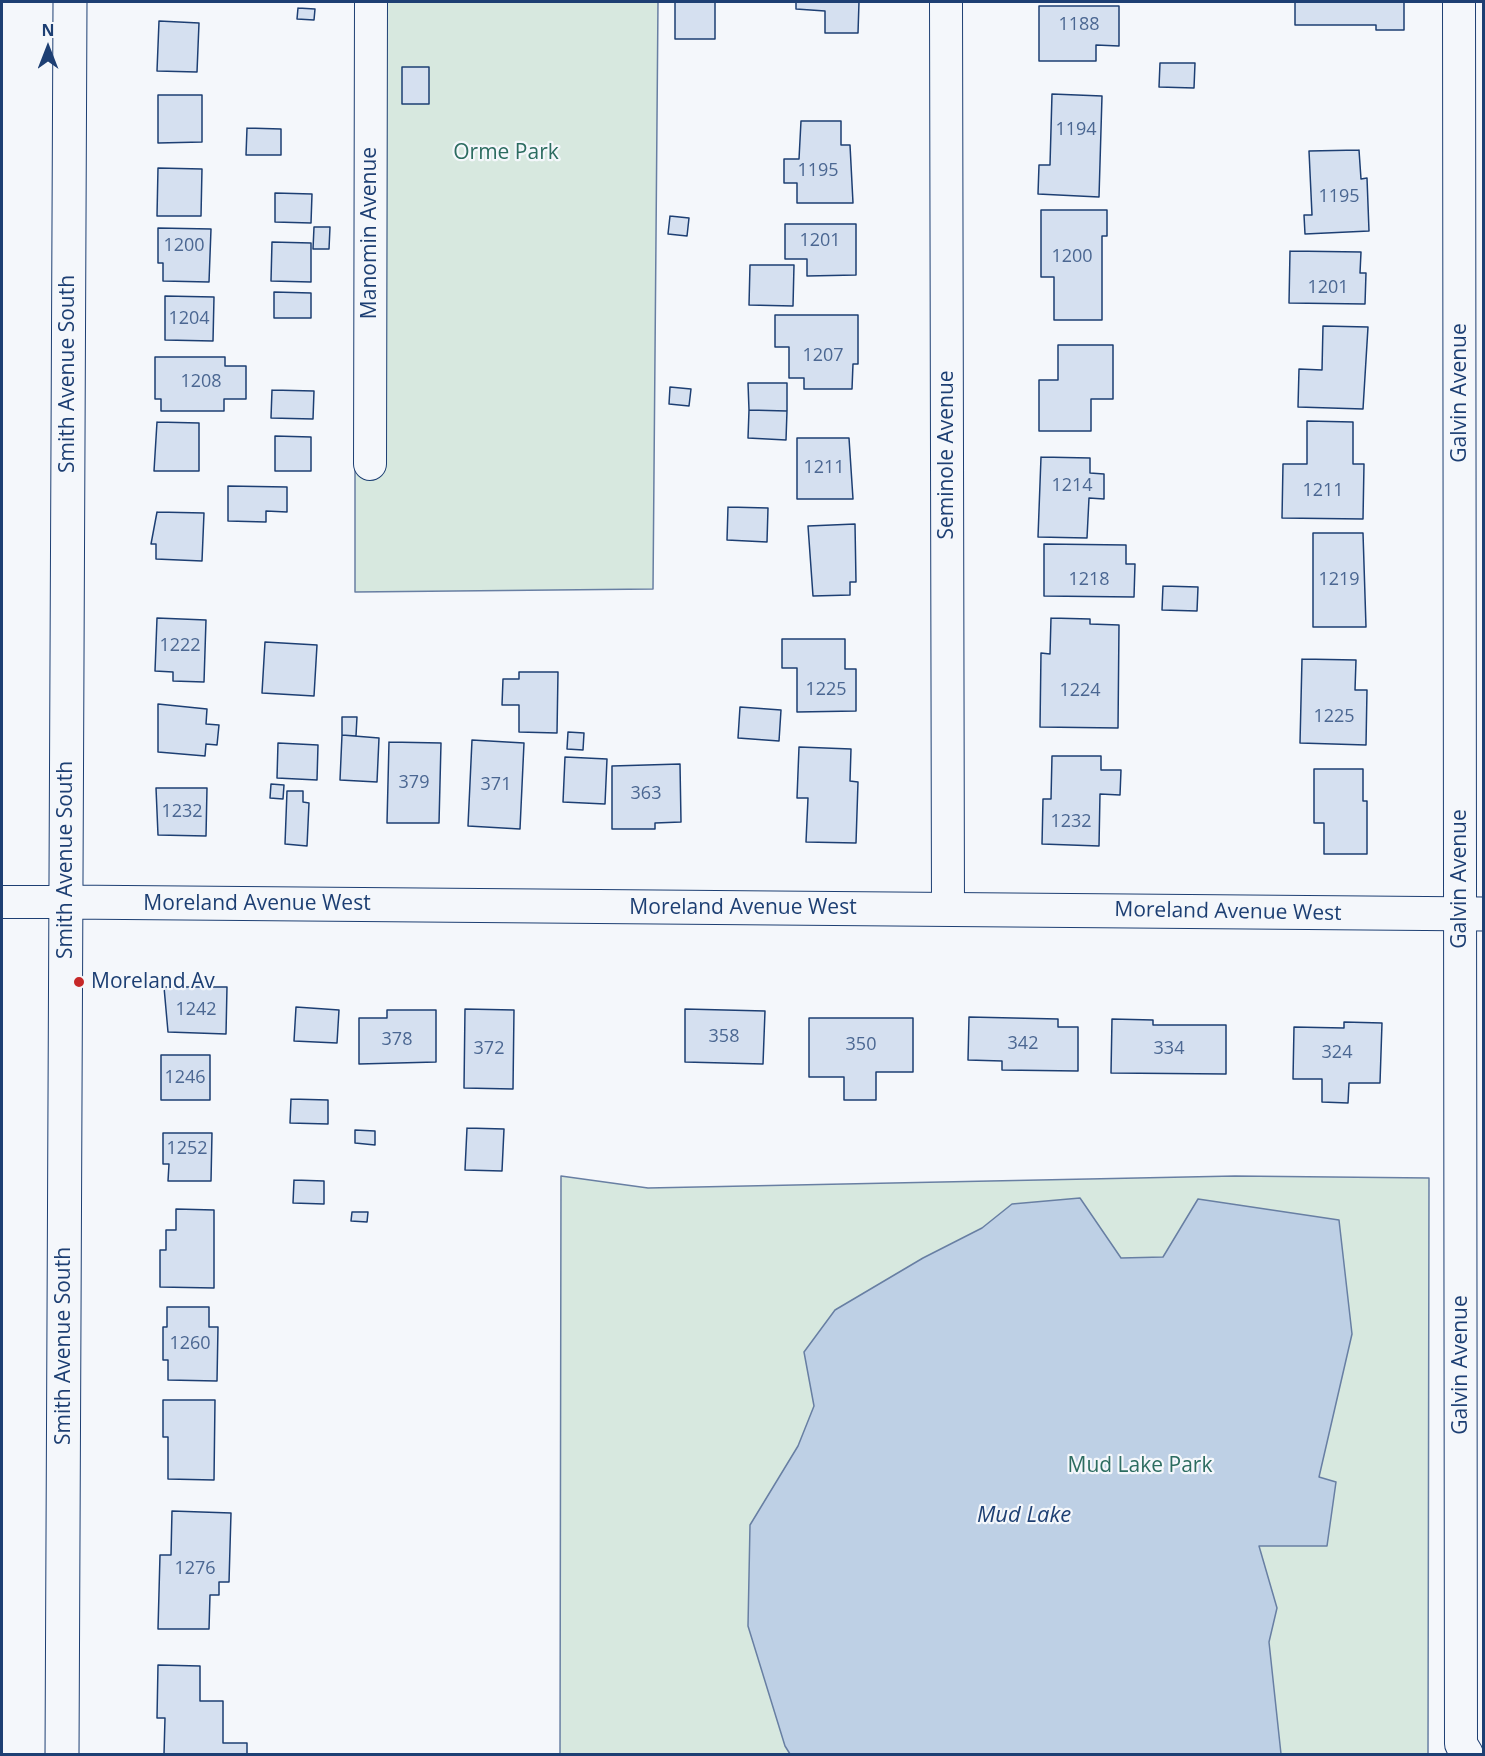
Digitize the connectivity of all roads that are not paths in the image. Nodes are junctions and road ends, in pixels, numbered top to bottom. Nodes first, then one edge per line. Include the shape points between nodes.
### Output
1 (70, 2) edge
2 (371, 2) edge
3 (946, 2) edge
4 (1460, 2) edge
5 (370, 464) dead end
6 (2, 902) edge
7 (66, 902) junction
8 (948, 909) junction
9 (1472, 914) edge
10 (62, 1755) edge
11 (1467, 1755) edge

1 - 7 street, Smith Avenue South
2 - 5 street, Manomin Avenue
3 - 8 street, Seminole Avenue
4 - 9 street, Galvin Avenue
6 - 7 street, Moreland Avenue West
7 - 8 street, Moreland Avenue West
7 - 10 street, Smith Avenue South
8 - 9 street, Moreland Avenue West
9 - 11 street, Galvin Avenue via 1461,1744

